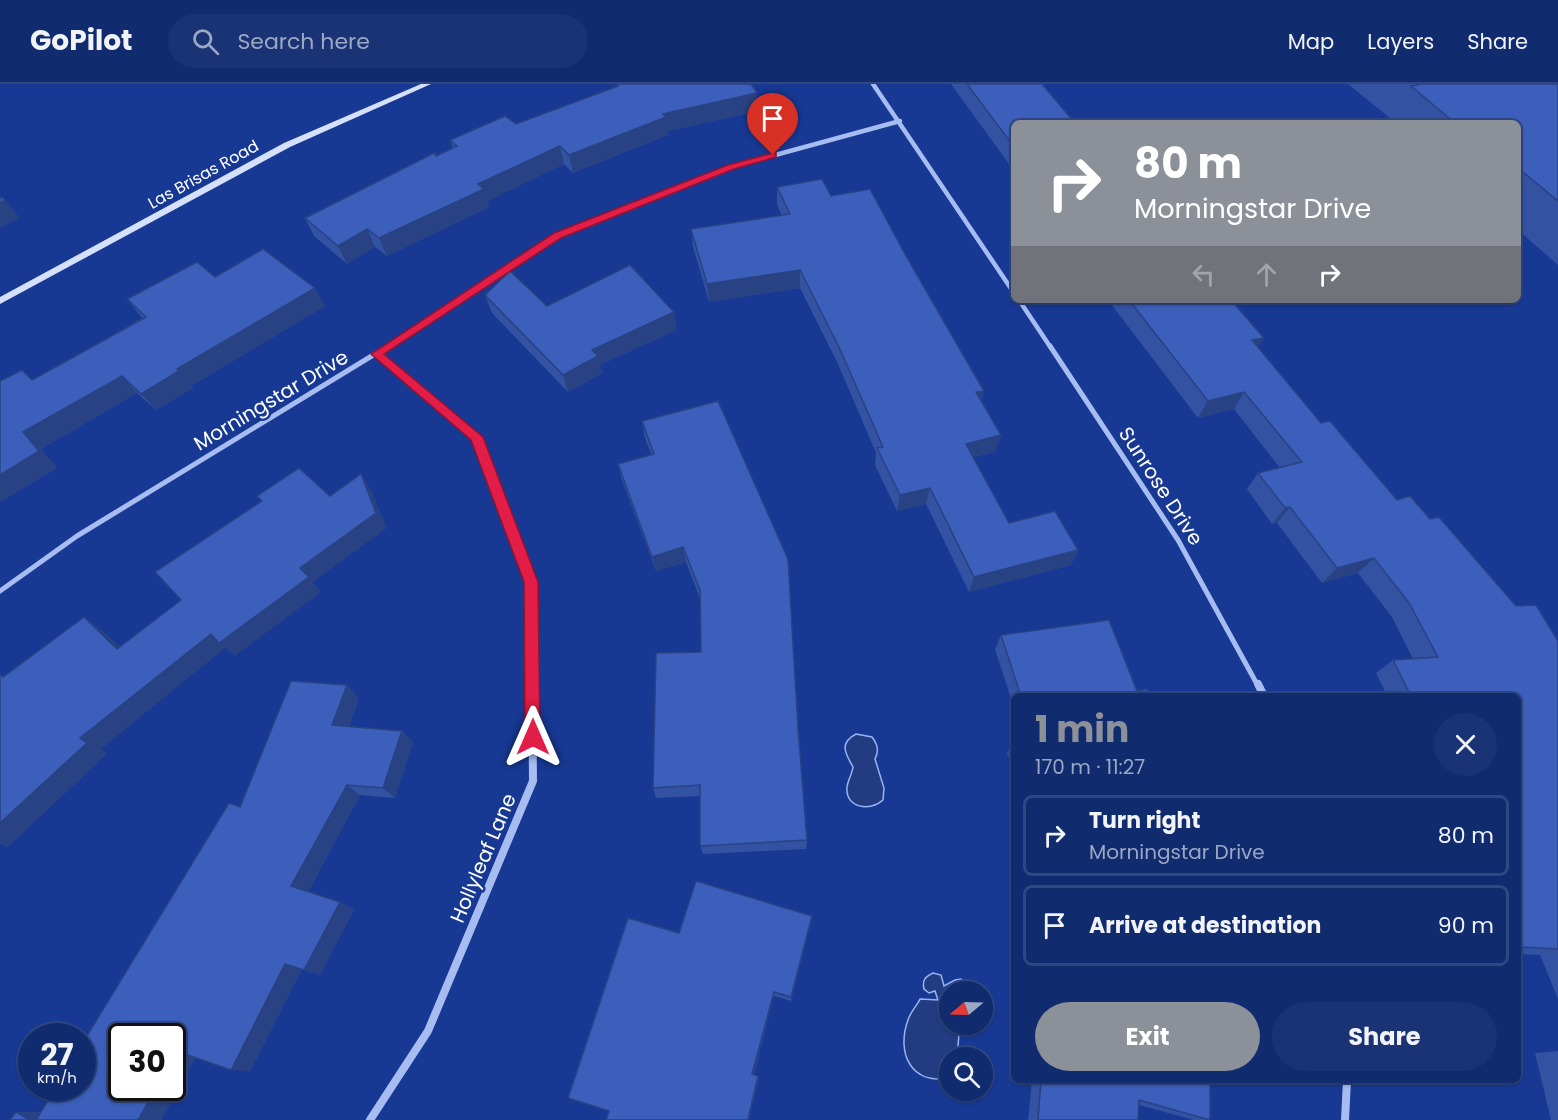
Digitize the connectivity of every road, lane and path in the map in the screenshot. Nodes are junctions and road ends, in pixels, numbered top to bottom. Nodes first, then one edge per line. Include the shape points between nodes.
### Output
1 (427, 84) edge
2 (873, 84) edge
3 (900, 121) junction
4 (1011, 288) edge
5 (0, 301) edge
6 (1021, 303) edge
7 (376, 354) junction
8 (0, 591) edge
9 (1262, 693) edge
10 (1347, 1083) edge
11 (370, 1120) edge
12 (1345, 1120) edge

1 - 5 street, Las Brisas Road via 287,145
2 - 3 street
3 - 4 street
3 - 7 street, Morningstar Drive via 731,167 558,235
6 - 9 street, Sunrose Drive via 1178,540
7 - 8 street, Morningstar Drive via 77,536
7 - 11 street, Hollyleaf Lane via 477,437 527,570 531,582 533,781 428,1031
10 - 12 street

